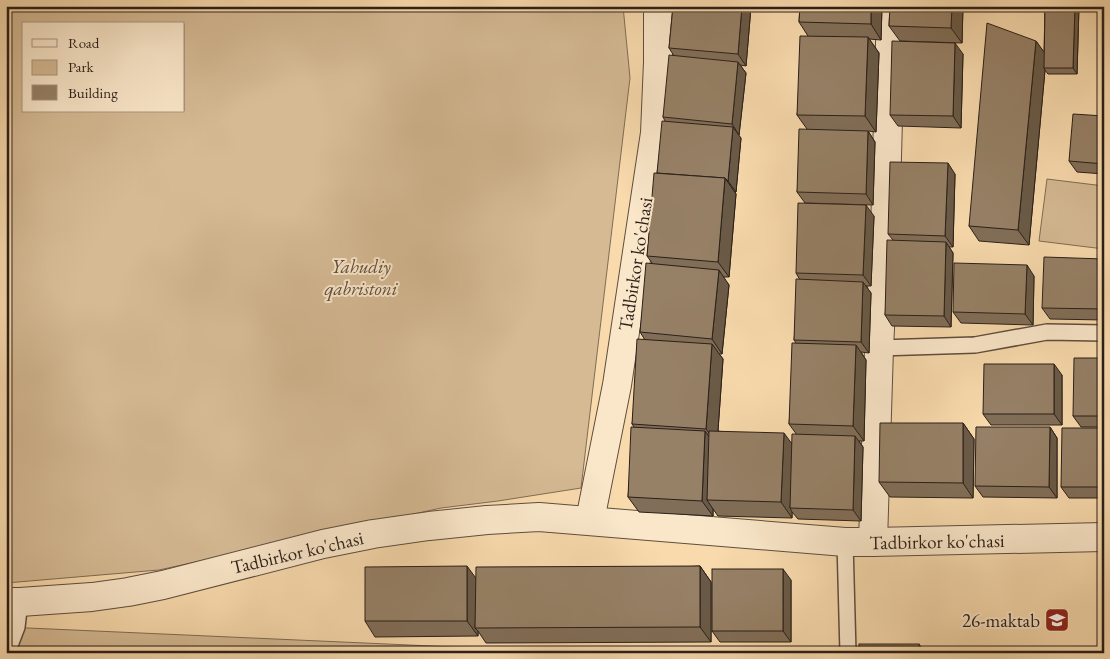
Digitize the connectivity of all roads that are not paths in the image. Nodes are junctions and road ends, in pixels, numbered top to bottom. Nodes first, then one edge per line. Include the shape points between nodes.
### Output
1 (658, 6) edge
2 (891, 6) edge
3 (1104, 333) edge
4 (879, 348) junction
5 (590, 520) junction
6 (1104, 537) edge
7 (845, 542) junction
8 (873, 542) junction
9 (13, 602) edge
10 (7, 653) edge
11 (848, 653) edge

1 - 5 street, Tadbirkor ko'chasi via 655,133 616,385
2 - 4 street
3 - 4 lane via 1047,332 974,345
4 - 8 street
5 - 7 street, Tadbirkor ko'chasi
5 - 9 street, Tadbirkor ko'chasi via 539,517 487,520 373,534 128,592
6 - 8 street, Tadbirkor ko'chasi
7 - 8 street, Tadbirkor ko'chasi
7 - 11 lane
9 - 10 lane via 16,627

